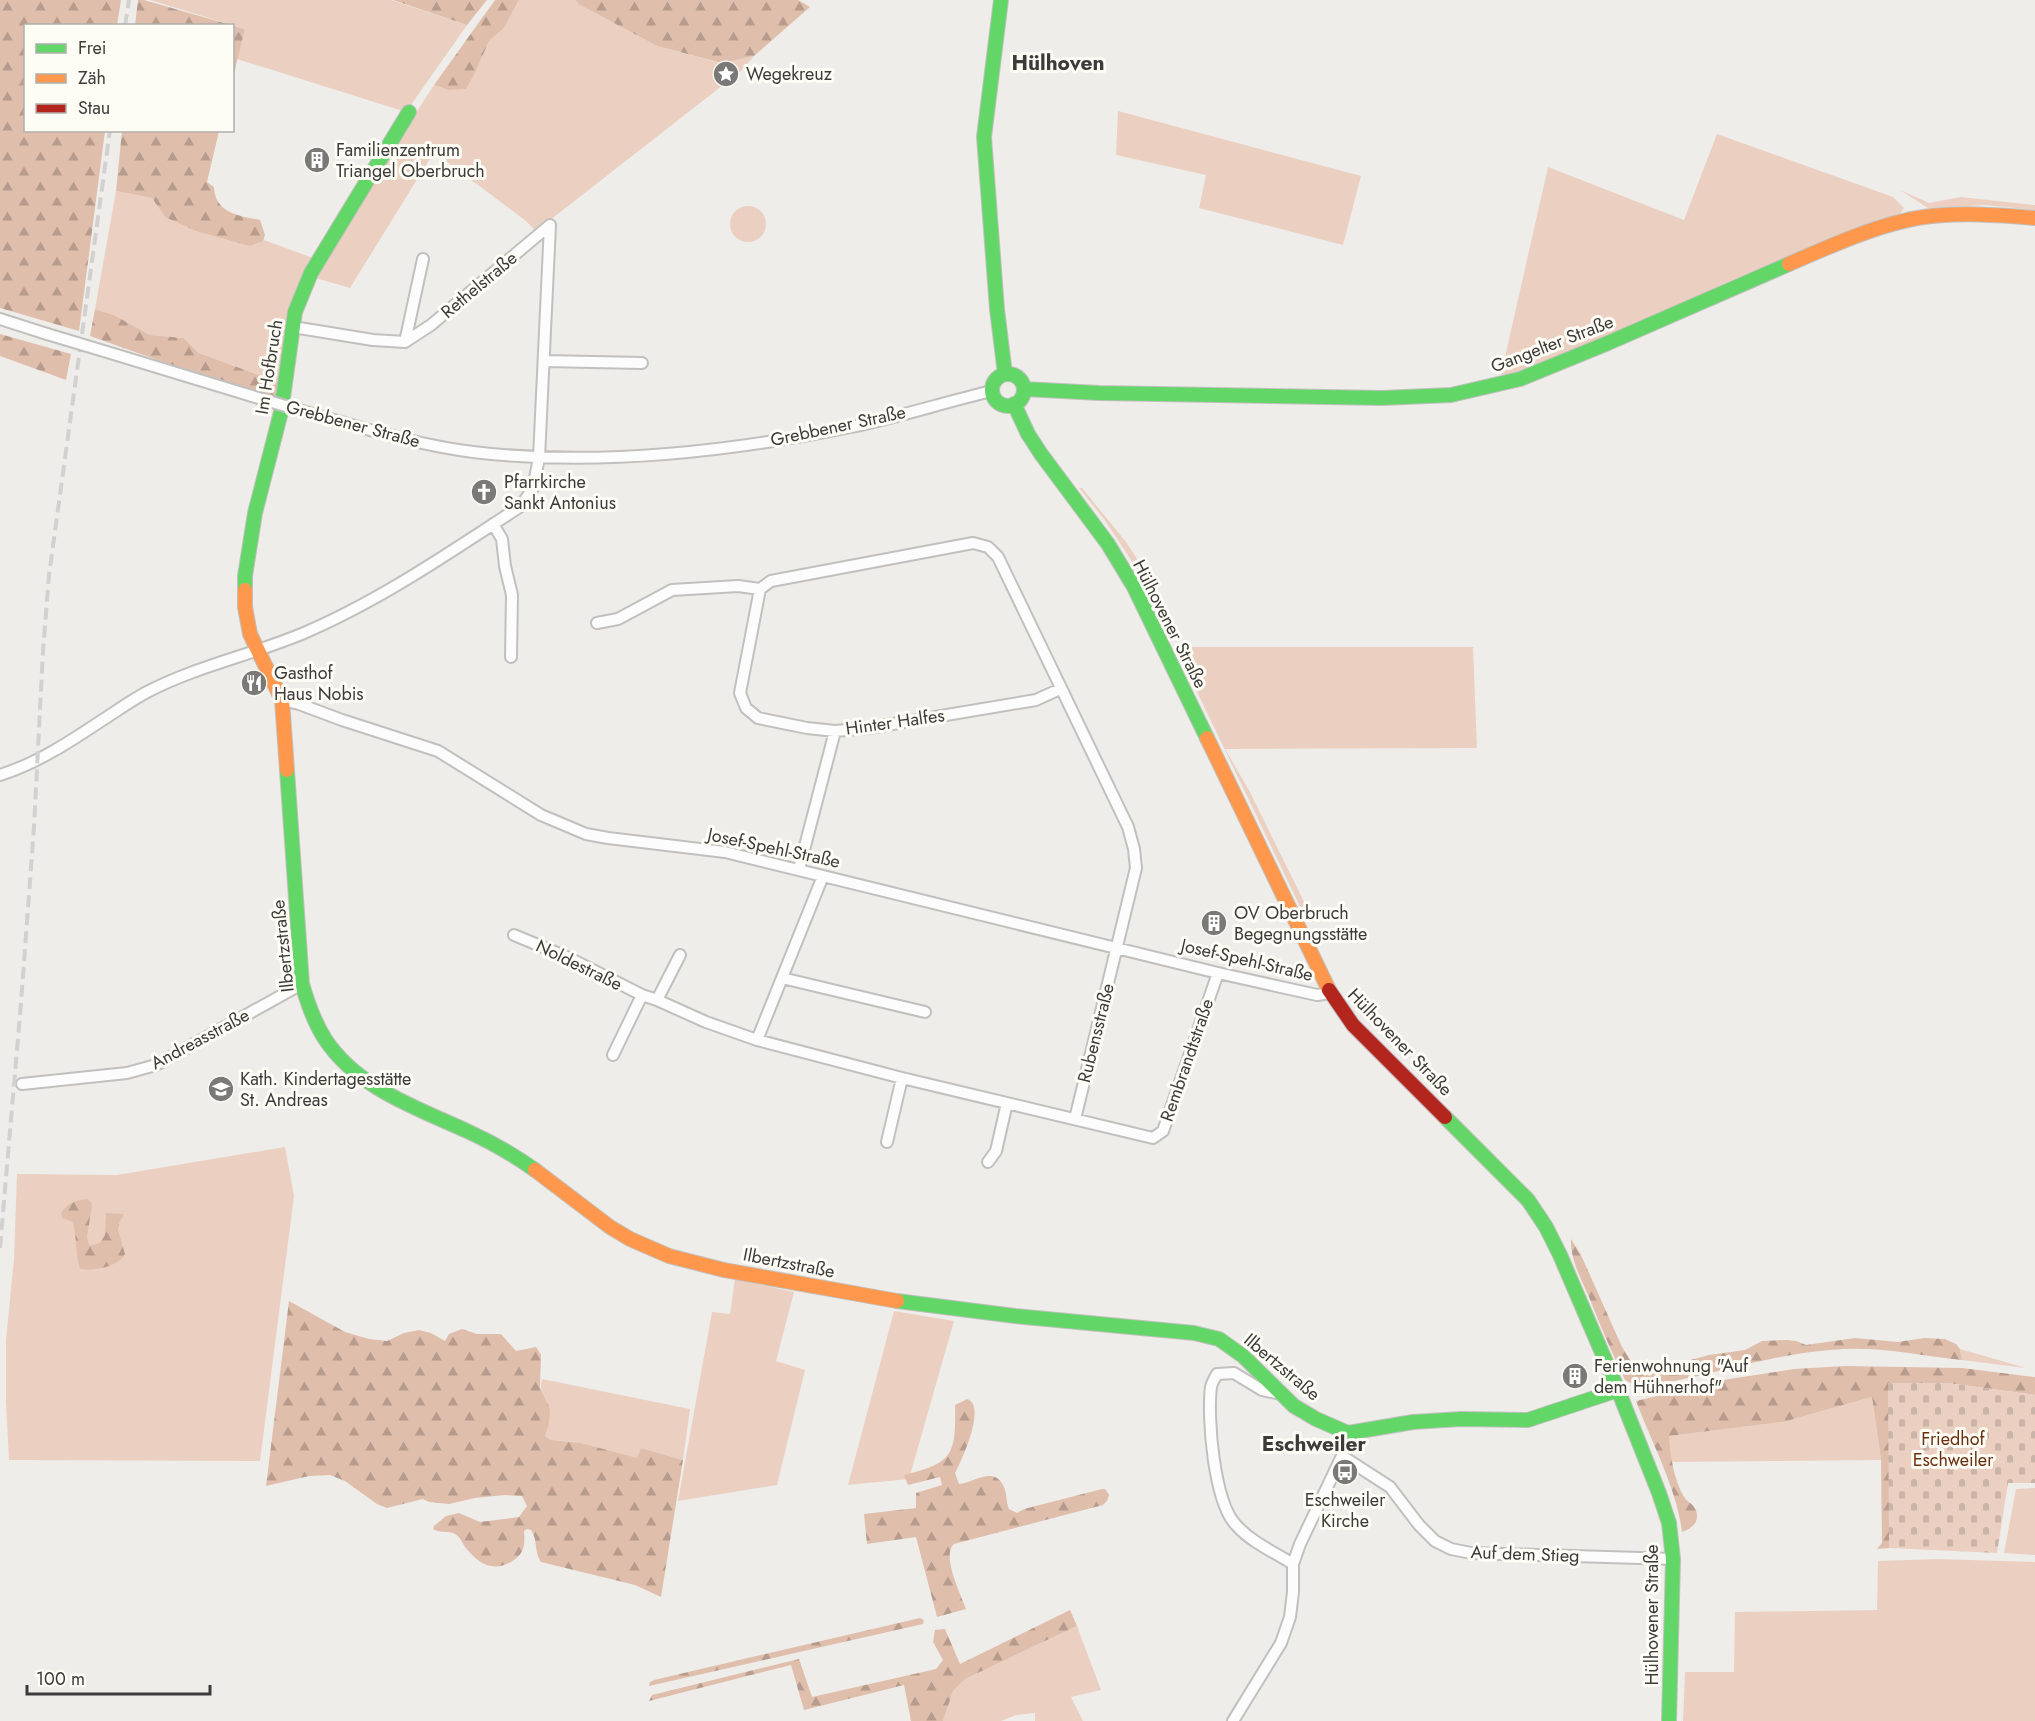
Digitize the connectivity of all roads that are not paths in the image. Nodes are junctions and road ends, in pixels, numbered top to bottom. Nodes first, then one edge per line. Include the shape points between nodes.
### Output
1 (1001, 0) edge
2 (409, 112) dead end
3 (2035, 218) edge
4 (423, 259) dead end
5 (0, 319) edge
6 (293, 327) junction
7 (405, 342) junction
8 (544, 361) junction
9 (642, 363) dead end
10 (1005, 374) junction
11 (1024, 388) junction
12 (992, 391) junction
13 (1014, 404) junction
14 (539, 458) junction
15 (493, 524) junction
16 (760, 589) junction
17 (597, 623) dead end
18 (260, 651) junction
19 (511, 657) dead end
20 (1060, 689) junction
21 (282, 700) junction
22 (835, 731) junction
23 (0, 775) edge
24 (799, 869) junction
25 (823, 876) junction
26 (514, 935) dead end
27 (1117, 947) junction
28 (680, 955) dead end
29 (1218, 972) junction
30 (782, 978) junction
31 (302, 984) junction
32 (1330, 993) junction
33 (642, 995) junction
34 (657, 1000) junction
35 (925, 1012) dead end
36 (757, 1040) junction
37 (613, 1055) dead end
38 (902, 1078) junction
39 (22, 1083) dead end
40 (1007, 1102) junction
41 (1075, 1119) junction
42 (887, 1142) dead end
43 (988, 1162) dead end
44 (1618, 1390) junction
45 (1281, 1394) junction
46 (1348, 1433) junction
47 (1342, 1456) junction
48 (1673, 1559) junction
49 (1293, 1564) junction
50 (1233, 1721) edge
51 (1669, 1721) edge

1 - 10 main road via 984,137
2 - 6 main road, Im Hofbruch via 311,273
3 - 11 main road, Gangelter Straße via 1980,213 1924,217 1885,226 1520,379 1451,395 1339,398
4 - 7 street
5 - 14 street, Grebbener Straße, bridge via 383,434 443,447
6 - 7 street
6 - 18 main road, Im Hofbruch via 281,412 255,513 245,576 250,634
7 - 8 street, Rethelstraße via 432,325 550,225
8 - 9 street
8 - 14 street
10 - 11 main road via 1018,377
10 - 12 main road via 995,380
11 - 13 main road via 1022,398
12 - 13 main road via 999,403
12 - 14 street, Grebbener Straße via 852,426 750,445 575,459
13 - 32 main road, Hülhovener Straße via 1041,454 1108,544 1134,587
14 - 15 street via 533,488 521,506
15 - 18 street via 349,612
15 - 19 street via 502,539 512,595
16 - 17 street via 738,586 672,590 618,619
16 - 20 street via 771,582 962,545 988,547 998,557
16 - 22 street, Hinter Halfes via 740,693 746,708 758,718
18 - 21 main road
18 - 23 street via 190,672 144,693 49,754
20 - 22 street, Hinter Halfes via 1036,699
20 - 27 street via 1128,827 1134,849 1136,868
21 - 24 street, Josef-Spehl-Straße via 438,751 541,815 586,834 725,852
21 - 31 main road, Ilbertzstraße
22 - 24 street
24 - 25 street, Josef-Spehl-Straße
25 - 27 street, Josef-Spehl-Straße
25 - 30 street
26 - 33 street, Noldestraße
27 - 29 street, Josef-Spehl-Straße
27 - 41 street, Rubensstraße
28 - 34 street
29 - 32 street, Josef-Spehl-Straße via 1317,995
29 - 41 street, Rembrandtstraße via 1163,1131 1153,1138
30 - 35 street
30 - 36 street
31 - 39 street, Andreasstraße via 156,1065 127,1073
31 - 45 main road, Ilbertzstraße via 311,1014 326,1041 361,1078 526,1162 598,1220 655,1251 718,1268 908,1303 1194,1333 1219,1339 1244,1356
32 - 44 main road, Hülhovener Straße via 1353,1024 1528,1200 1560,1255
33 - 34 street, Noldestraße
33 - 37 street, Noldestraße
34 - 36 street, Noldestraße
36 - 38 street, Rembrandtstraße
38 - 40 street, Rembrandtstraße
38 - 42 street
40 - 41 street, Rembrandtstraße
40 - 43 street via 996,1151
44 - 46 main road via 1528,1420 1425,1421
44 - 48 main road, Hülhovener Straße via 1669,1522
45 - 46 main road, Ilbertzstraße via 1316,1419
45 - 49 street via 1262,1390 1234,1373 1217,1374 1211,1384 1211,1422 1218,1486 1228,1514 1252,1539
46 - 47 street
47 - 48 street, Auf dem Stieg via 1390,1487 1419,1525 1451,1549 1471,1553
47 - 49 street
48 - 51 main road, Hülhovener Straße
49 - 50 street via 1290,1617 1281,1643

